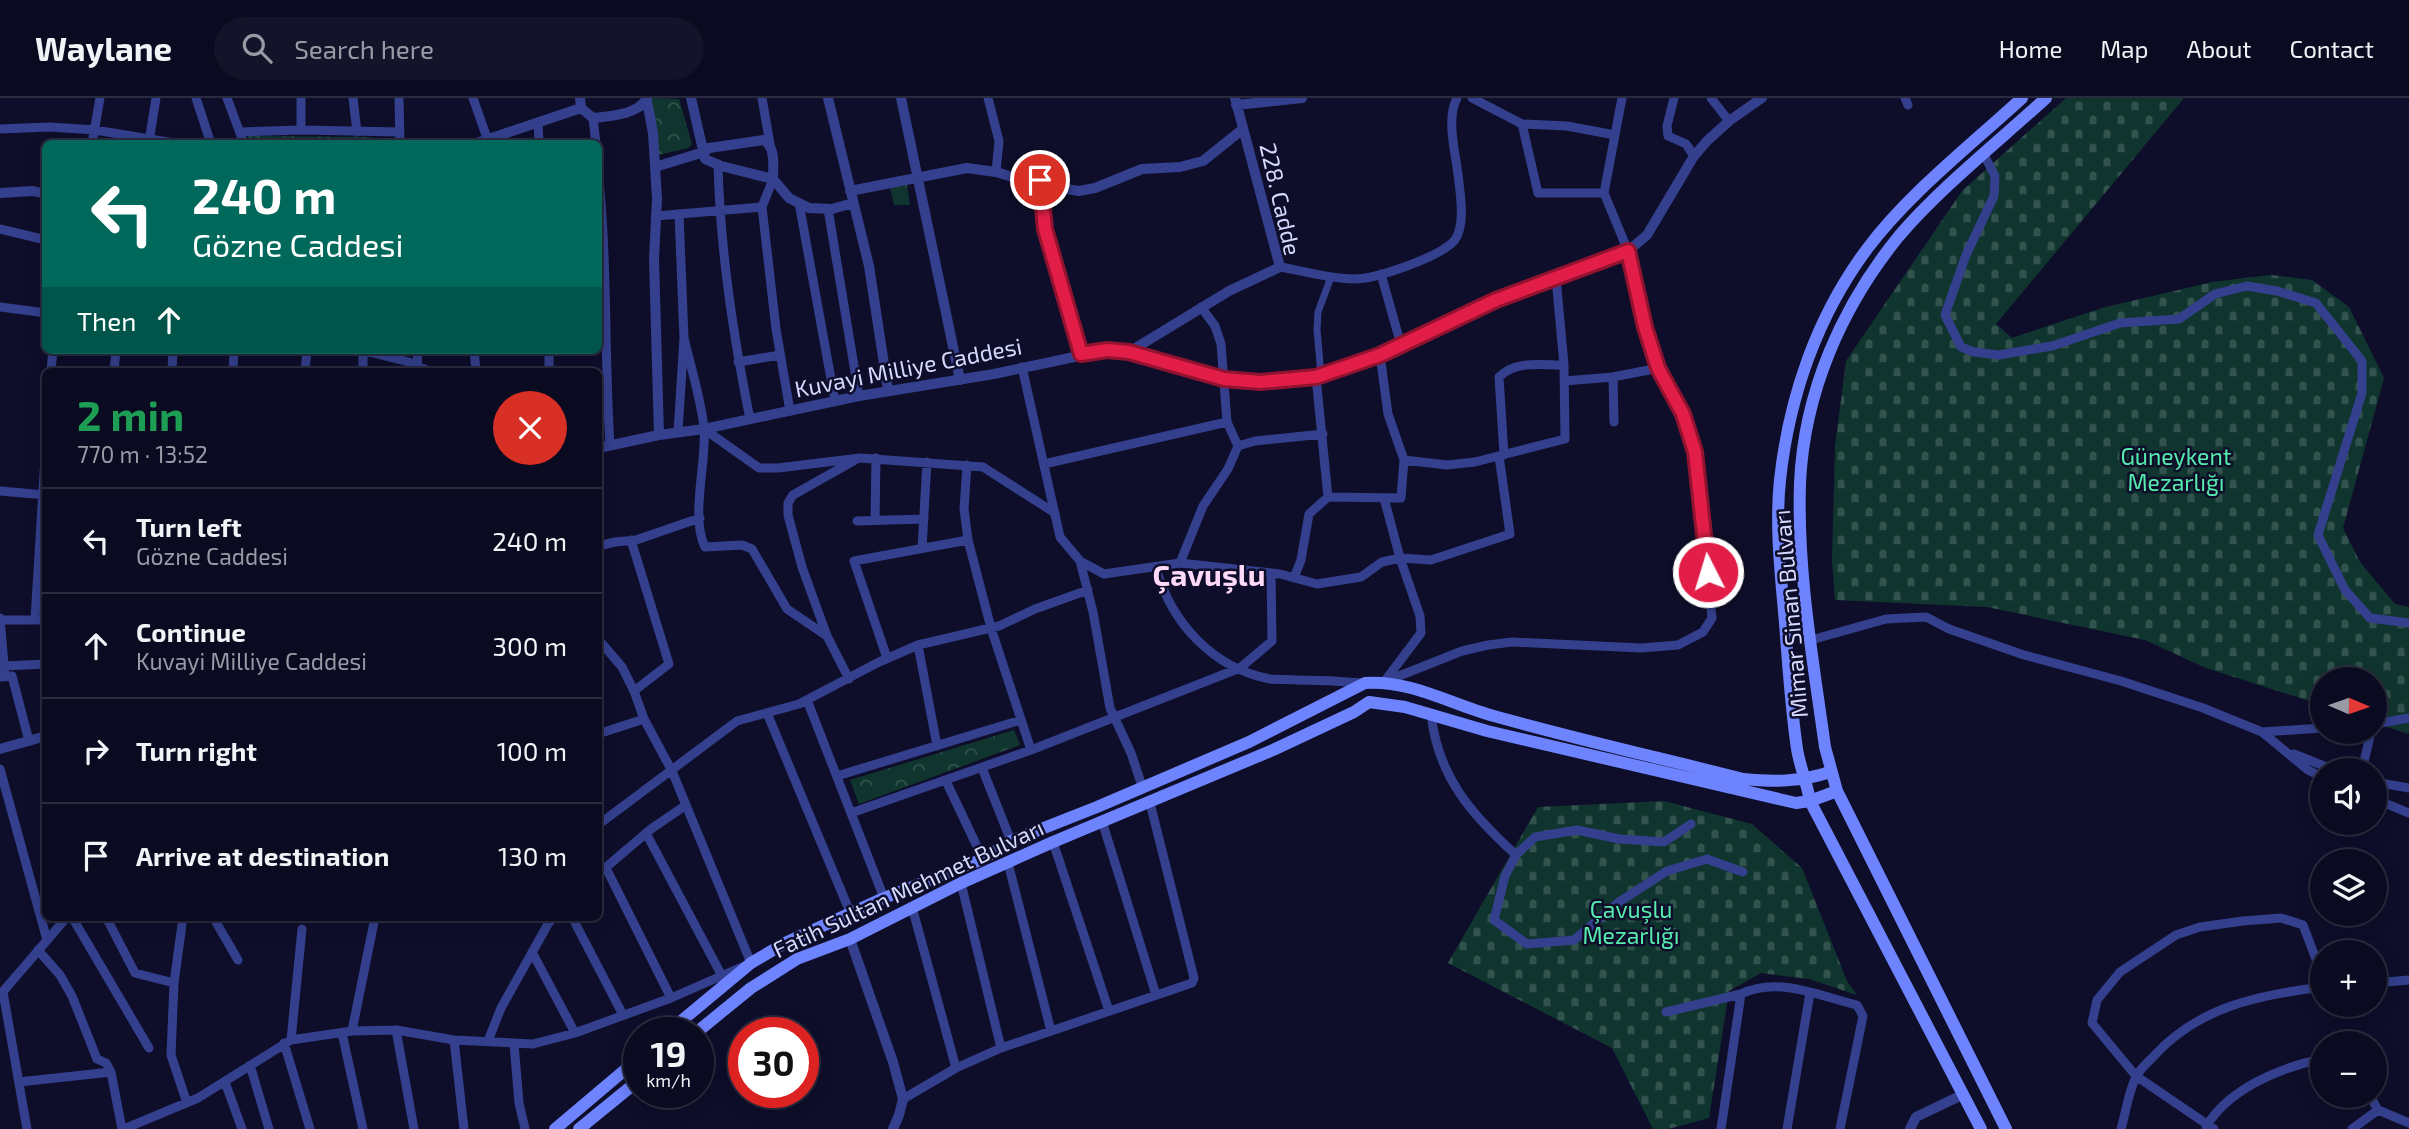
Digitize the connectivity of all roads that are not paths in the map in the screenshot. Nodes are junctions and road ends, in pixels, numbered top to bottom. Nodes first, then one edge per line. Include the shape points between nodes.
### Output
1 (100, 98) edge
2 (156, 98) edge
3 (197, 98) edge
4 (227, 98) edge
5 (301, 98) edge
6 (353, 98) edge
7 (398, 98) edge
8 (473, 98) edge
9 (691, 98) edge
10 (762, 98) edge
11 (828, 98) edge
12 (901, 98) edge
13 (988, 98) edge
14 (1301, 98) edge
15 (1457, 98) edge
16 (1472, 98) edge
17 (1622, 98) edge
18 (1674, 98) edge
19 (1712, 98) edge
20 (1762, 98) edge
21 (2022, 98) edge
22 (2046, 98) edge
23 (647, 100) edge
24 (1235, 102) edge
25 (581, 103) edge
26 (593, 118) junction
27 (1729, 121) junction
28 (538, 122) junction
29 (1522, 124) junction
30 (0, 129) edge
31 (95, 130) junction
32 (301, 130) junction
33 (1243, 130) junction
34 (240, 132) junction
35 (357, 132) junction
36 (400, 132) junction
37 (1615, 135) junction
38 (487, 138) junction
39 (93, 140) edge
40 (145, 140) edge
41 (150, 140) edge
42 (209, 140) edge
43 (243, 140) edge
44 (400, 140) edge
45 (483, 140) edge
46 (539, 140) edge
47 (596, 140) edge
48 (770, 144) junction
49 (704, 152) junction
50 (1984, 155) junction
51 (1694, 156) junction
52 (718, 164) junction
53 (655, 167) junction
54 (996, 172) junction
55 (918, 177) junction
56 (773, 179) junction
57 (1040, 180) junction
58 (850, 191) junction
59 (0, 193) edge
60 (42, 193) edge
61 (1604, 193) junction
62 (602, 202) edge
63 (799, 203) junction
64 (853, 203) junction
65 (762, 207) junction
66 (828, 209) junction
67 (719, 211) junction
68 (679, 214) junction
69 (656, 216) junction
70 (0, 229) edge
71 (42, 239) edge
72 (602, 244) edge
73 (1628, 251) junction
74 (1280, 267) junction
75 (1381, 274) junction
76 (1331, 277) junction
77 (1556, 278) junction
78 (0, 307) edge
79 (1201, 307) junction
80 (42, 312) edge
81 (684, 338) junction
82 (1401, 345) junction
83 (1129, 352) junction
84 (375, 354) edge
85 (1081, 354) junction
86 (780, 355) junction
87 (1380, 355) junction
88 (738, 362) junction
89 (1564, 365) junction
90 (1022, 367) junction
91 (415, 368) edge
92 (1658, 368) junction
93 (1318, 376) junction
94 (1613, 377) junction
95 (1224, 379) junction
96 (960, 380) junction
97 (1564, 381) junction
98 (602, 382) edge
99 (888, 390) junction
100 (859, 396) junction
101 (835, 401) junction
102 (790, 411) junction
103 (750, 419) junction
104 (1227, 422) junction
105 (1614, 422) dead end
106 (704, 429) junction
107 (678, 432) junction
108 (1323, 434) junction
109 (659, 435) junction
110 (604, 446) edge
111 (1238, 446) junction
112 (1501, 455) junction
113 (860, 458) junction
114 (876, 458) junction
115 (1404, 460) junction
116 (927, 462) junction
117 (1044, 464) junction
118 (967, 465) junction
119 (0, 491) edge
120 (42, 495) edge
121 (1328, 498) junction
122 (1384, 498) junction
123 (42, 510) edge
124 (1055, 513) junction
125 (700, 518) junction
126 (924, 519) junction
127 (875, 520) junction
128 (857, 521) dead end
129 (631, 540) junction
130 (968, 540) junction
131 (602, 546) edge
132 (922, 548) junction
133 (1400, 558) junction
134 (1080, 561) junction
135 (1180, 563) junction
136 (1156, 568) junction
137 (1271, 573) junction
138 (1294, 578) junction
139 (1088, 590) junction
140 (0, 619) edge
141 (35, 619) junction
142 (42, 620) edge
143 (2409, 623) edge
144 (991, 628) junction
145 (827, 636) junction
146 (1811, 640) junction
147 (602, 644) edge
148 (918, 645) junction
149 (887, 658) junction
150 (42, 663) edge
151 (4, 666) junction
152 (1240, 668) junction
153 (2, 677) edge
154 (849, 678) junction
155 (1384, 682) junction
156 (1365, 683) junction
157 (634, 691) junction
158 (807, 700) junction
159 (767, 713) junction
160 (1431, 714) junction
161 (2409, 718) edge
162 (644, 719) junction
163 (1115, 719) junction
164 (1021, 720) junction
165 (2387, 722) edge
166 (2310, 729) edge
167 (2262, 732) junction
168 (602, 733) edge
169 (42, 739) edge
170 (29, 741) junction
171 (937, 746) junction
172 (0, 749) edge
173 (1031, 750) junction
174 (2284, 750) junction
175 (2310, 760) edge
176 (982, 768) junction
177 (0, 769) edge
178 (672, 771) junction
179 (2310, 771) edge
180 (1830, 772) junction
181 (837, 776) junction
182 (1806, 780) junction
183 (946, 781) junction
184 (2387, 784) edge
185 (1142, 786) junction
186 (2409, 788) edge
187 (1837, 791) junction
188 (1810, 801) junction
189 (1150, 803) junction
190 (2387, 804) edge
191 (686, 805) junction
192 (851, 813) junction
193 (2409, 814) edge
194 (1102, 821) junction
195 (602, 822) edge
196 (1691, 824) dead end
197 (646, 833) junction
198 (1011, 841) junction
199 (1054, 842) junction
200 (1516, 855) junction
201 (983, 859) junction
202 (1008, 863) junction
203 (602, 871) edge
204 (1743, 872) dead end
205 (961, 883) junction
206 (884, 898) junction
207 (912, 907) junction
208 (850, 912) junction
209 (64, 921) edge
210 (74, 921) edge
211 (108, 921) edge
212 (182, 921) edge
213 (215, 921) edge
214 (374, 921) edge
215 (551, 921) edge
216 (574, 921) edge
217 (302, 929) dead end
218 (850, 939) junction
219 (47, 940) junction
220 (2310, 943) edge
221 (38, 950) junction
222 (532, 952) junction
223 (238, 960) dead end
224 (751, 963) junction
225 (722, 976) junction
226 (2409, 980) edge
227 (2387, 982) edge
228 (174, 983) junction
229 (2310, 989) edge
230 (1810, 993) junction
231 (2, 994) edge
232 (1741, 994) junction
233 (1156, 995) junction
234 (671, 998) junction
235 (1109, 1011) junction
236 (1666, 1012) dead end
237 (623, 1016) junction
238 (686, 1017) edge
239 (714, 1018) edge
240 (396, 1030) junction
241 (352, 1031) junction
242 (1051, 1031) junction
243 (342, 1033) junction
244 (575, 1033) junction
245 (454, 1040) junction
246 (287, 1041) junction
247 (488, 1041) junction
248 (513, 1044) junction
249 (149, 1048) dead end
250 (1001, 1048) junction
251 (2310, 1063) edge
252 (250, 1065) junction
253 (956, 1068) junction
254 (111, 1072) junction
255 (623, 1072) edge
256 (2136, 1076) junction
257 (19, 1082) junction
258 (225, 1082) junction
259 (623, 1093) edge
260 (1962, 1095) junction
261 (903, 1099) junction
262 (187, 1103) junction
263 (2378, 1110) joint
264 (2409, 1123) edge
265 (127, 1128) edge
266 (2209, 1128) edge
267 (27, 1129) edge
268 (242, 1129) edge
269 (269, 1129) edge
270 (310, 1129) edge
271 (363, 1129) edge
272 (414, 1129) edge
273 (464, 1129) edge
274 (525, 1129) edge
275 (555, 1129) edge
276 (579, 1129) edge
277 (893, 1129) edge
278 (1721, 1129) edge
279 (1787, 1129) edge
280 (1840, 1129) edge
281 (1910, 1129) edge
282 (1981, 1129) edge
283 (2006, 1129) edge
284 (2121, 1129) edge
285 (2352, 1129) edge

1 - 31 street
2 - 41 street
3 - 42 street
4 - 34 street
5 - 32 street
6 - 35 street
7 - 36 street
8 - 38 street
9 - 49 street
10 - 48 street
11 - 58 street
12 - 55 street
13 - 54 street via 999,141
14 - 24 street
15 - 75 street via 1451,110 1460,187 1461,225 1455,240 1426,258
16 - 29 street
17 - 37 street
18 - 51 street via 1668,136 1686,144
19 - 27 street
20 - 27 street
21 - 182 main road, Mimar Sinan Bulvarı via 1888,222 1846,279 1804,368 1780,481 1779,550 1798,752
22 - 50 main road, Mimar Sinan Bulvarı
23 - 26 street via 627,112
23 - 53 street
24 - 33 street, 228. Cadde
25 - 26 street
25 - 28 street
26 - 47 street
27 - 51 street
28 - 38 street
28 - 46 street
29 - 37 street
29 - 61 street via 1538,193
30 - 31 street
31 - 39 street
31 - 40 street
32 - 34 street
32 - 35 street
33 - 57 street via 1203,161 1142,169 1095,188 1079,191
33 - 74 street, 228. Cadde
34 - 43 street
35 - 36 street
36 - 44 street
37 - 61 street
38 - 45 street
48 - 49 street via 765,140 730,143
48 - 56 street
49 - 52 street via 705,159
49 - 53 street
50 - 143 street via 1994,176 1994,196 1945,315 1961,347 1999,355 2052,346 2120,323 2179,319 2215,294 2247,286 2316,303 2362,361 2362,393 2318,535 2346,590 2370,618
50 - 146 main road, Mimar Sinan Bulvarı via 1923,210 1880,262 1841,325 1820,374 1800,482 1802,564
51 - 73 street via 1647,235
52 - 56 street
52 - 67 street
53 - 69 street
54 - 55 street via 967,168
54 - 57 street
55 - 58 street
55 - 96 street
56 - 63 street
56 - 65 street
57 - 85 street via 1045,229
58 - 64 street
59 - 60 street
61 - 73 street
62 - 72 street
63 - 66 street
63 - 101 street
64 - 66 street
64 - 99 street via 869,266
65 - 67 street
65 - 86 street
66 - 100 street
67 - 68 street
67 - 88 street
68 - 69 street
68 - 81 street
69 - 109 street
70 - 71 street
73 - 77 street, Kuvayi Milliye Caddesi
73 - 92 street
74 - 76 street
74 - 79 street, 228. Cadde
75 - 76 street
75 - 82 street
76 - 93 street via 1318,313
77 - 82 street, Kuvayi Milliye Caddesi via 1496,300
77 - 89 street
78 - 80 street
79 - 83 street, 228. Cadde
79 - 95 street via 1221,344
81 - 106 street
81 - 107 street
82 - 87 street, Kuvayi Milliye Caddesi
83 - 85 street, Kuvayi Milliye Caddesi
83 - 95 street, Kuvayi Milliye Caddesi
84 - 91 street
85 - 90 street, Kuvayi Milliye Caddesi
86 - 88 street
86 - 102 street
87 - 93 street, Kuvayi Milliye Caddesi
87 - 115 street via 1388,414
88 - 103 street
89 - 97 street
89 - 112 street via 1508,367 1499,377
90 - 96 street, Kuvayi Milliye Caddesi
90 - 117 street
92 - 94 street
92 - 155 street via 1683,414 1695,452 1712,618 1703,632 1678,645 1641,648 1488,645
93 - 95 street, Kuvayi Milliye Caddesi via 1260,382
93 - 108 street
94 - 97 street
94 - 105 street
95 - 104 street
96 - 99 street, Kuvayi Milliye Caddesi
97 - 112 street via 1565,439
98 - 110 street
99 - 100 street, Kuvayi Milliye Caddesi
100 - 101 street, Kuvayi Milliye Caddesi
101 - 102 street, Kuvayi Milliye Caddesi
102 - 103 street, Kuvayi Milliye Caddesi
103 - 106 street, Kuvayi Milliye Caddesi
104 - 111 street
104 - 117 street
106 - 107 street, Kuvayi Milliye Caddesi
106 - 113 street via 759,468
106 - 125 street
107 - 109 street, Kuvayi Milliye Caddesi
108 - 111 street
108 - 121 street
109 - 110 street, Kuvayi Milliye Caddesi
111 - 135 street via 1203,506
112 - 115 street via 1447,465
112 - 133 street via 1510,534 1431,561
113 - 114 street
113 - 145 street via 793,495 788,503 802,567
114 - 116 street
114 - 127 street
115 - 122 street via 1401,498
116 - 118 street
116 - 126 street
117 - 124 street
118 - 124 street via 984,467
118 - 130 street via 964,509
119 - 120 street
121 - 122 street
121 - 138 street via 1309,514
122 - 133 street
123 - 141 street
124 - 134 street via 1060,537
125 - 129 street
125 - 145 street via 705,547 742,545 752,550 787,608
126 - 127 street
126 - 132 street
127 - 128 street
129 - 131 street
129 - 157 street via 669,664
130 - 132 street
130 - 144 street
132 - 149 street via 854,561
133 - 138 street via 1382,562 1361,576 1317,584
133 - 155 street via 1420,616 1421,633
134 - 136 street via 1104,574
134 - 139 street
135 - 136 street
135 - 137 street
136 - 152 street via 1172,610 1196,642
137 - 138 street
137 - 152 street via 1272,641
139 - 144 street
139 - 163 street via 1103,680
140 - 141 street
140 - 151 street
141 - 142 street
144 - 148 street
144 - 164 street
145 - 154 street
146 - 167 street via 1886,619 1926,617 2024,655 2121,681
146 - 180 main road, Mimar Sinan Bulvarı
147 - 157 street via 622,667
148 - 149 street
148 - 171 street
149 - 154 street
150 - 151 street
151 - 153 street
152 - 156 street via 1270,679
152 - 163 street
153 - 170 street via 12,676
154 - 158 street
155 - 156 main road
155 - 182 main road via 1492,715 1743,779
156 - 185 main road, Fatih Sultan Mehmet Bulvarı via 1250,742
157 - 162 street
158 - 159 street
158 - 181 street
159 - 178 street via 737,721
159 - 208 street
160 - 188 main road, Fatih Sultan Mehmet Bulvarı via 1796,803
160 - 189 main road, Fatih Sultan Mehmet Bulvarı via 1369,702
160 - 200 street via 1434,740 1453,784 1481,822
161 - 165 street
162 - 168 street
162 - 178 street
163 - 173 street
163 - 185 street
164 - 171 street
164 - 173 street
166 - 167 street
167 - 174 street
169 - 170 street
170 - 172 street
171 - 181 street
173 - 176 street
174 - 175 street
174 - 179 street
176 - 183 street
176 - 198 street
177 - 219 street
178 - 191 street
178 - 195 street
180 - 182 main road
180 - 187 main road, Mimar Sinan Bulvarı
181 - 192 street
182 - 188 main road, Mimar Sinan Bulvarı
183 - 192 street
183 - 201 street
184 - 186 street
185 - 198 main road, Fatih Sultan Mehmet Bulvarı
187 - 188 main road
187 - 283 main road, Mimar Sinan Bulvarı
188 - 260 main road, Mimar Sinan Bulvarı
189 - 194 main road, Fatih Sultan Mehmet Bulvarı
189 - 233 street via 1194,978 1192,983
190 - 193 street
191 - 197 street
191 - 224 street
192 - 206 street
194 - 199 main road, Fatih Sultan Mehmet Bulvarı
194 - 233 street
196 - 200 street via 1664,842 1577,830 1535,837
197 - 203 street
197 - 225 street
198 - 201 main road, Fatih Sultan Mehmet Bulvarı
199 - 202 main road, Fatih Sultan Mehmet Bulvarı
199 - 235 street
200 - 204 street via 1505,876 1494,920 1527,944 1574,940 1619,902 1667,871 1707,859
201 - 206 main road, Fatih Sultan Mehmet Bulvarı
202 - 205 main road, Fatih Sultan Mehmet Bulvarı
202 - 242 street
203 - 234 street
205 - 207 main road, Fatih Sultan Mehmet Bulvarı
205 - 250 street
206 - 208 main road, Fatih Sultan Mehmet Bulvarı
207 - 218 main road, Fatih Sultan Mehmet Bulvarı
207 - 253 street
208 - 224 main road, Fatih Sultan Mehmet Bulvarı
209 - 219 street
210 - 249 street
211 - 228 street via 135,973
212 - 228 street
213 - 223 street
214 - 241 street
215 - 222 street
216 - 237 street
217 - 246 street
218 - 239 main road, Fatih Sultan Mehmet Bulvarı via 797,959
218 - 261 street
219 - 221 street
220 - 256 street via 2303,925 2281,918 2200,927 2176,935 2120,972 2097,1000 2092,1023
221 - 231 street
221 - 254 street via 60,975 97,1059
222 - 244 street
222 - 247 street
224 - 225 street
224 - 238 main road, Fatih Sultan Mehmet Bulvarı
225 - 234 street
226 - 227 street
228 - 262 street via 171,1055
229 - 256 street via 2203,1016 2168,1040
230 - 232 street via 1777,984
230 - 279 street
230 - 280 street via 1857,1005 1863,1016
231 - 257 street
232 - 236 street
232 - 278 street
233 - 235 street
234 - 237 street
235 - 242 street
237 - 244 street
240 - 241 street
240 - 245 street
240 - 272 street
241 - 243 street
242 - 250 street
243 - 246 street
243 - 271 street
244 - 248 street
245 - 247 street
245 - 273 street
246 - 252 street
246 - 270 street
247 - 248 street
248 - 274 street
250 - 253 street
251 - 266 street via 2246,1086
252 - 258 street
252 - 269 street
253 - 261 street
254 - 257 street
254 - 265 street
255 - 275 main road
256 - 266 street
256 - 284 street
257 - 267 street
258 - 262 street
258 - 268 street
259 - 276 main road
260 - 281 street via 1916,1117
260 - 282 main road, Mimar Sinan Bulvarı
261 - 277 street
262 - 265 street
263 - 264 street
263 - 285 street

